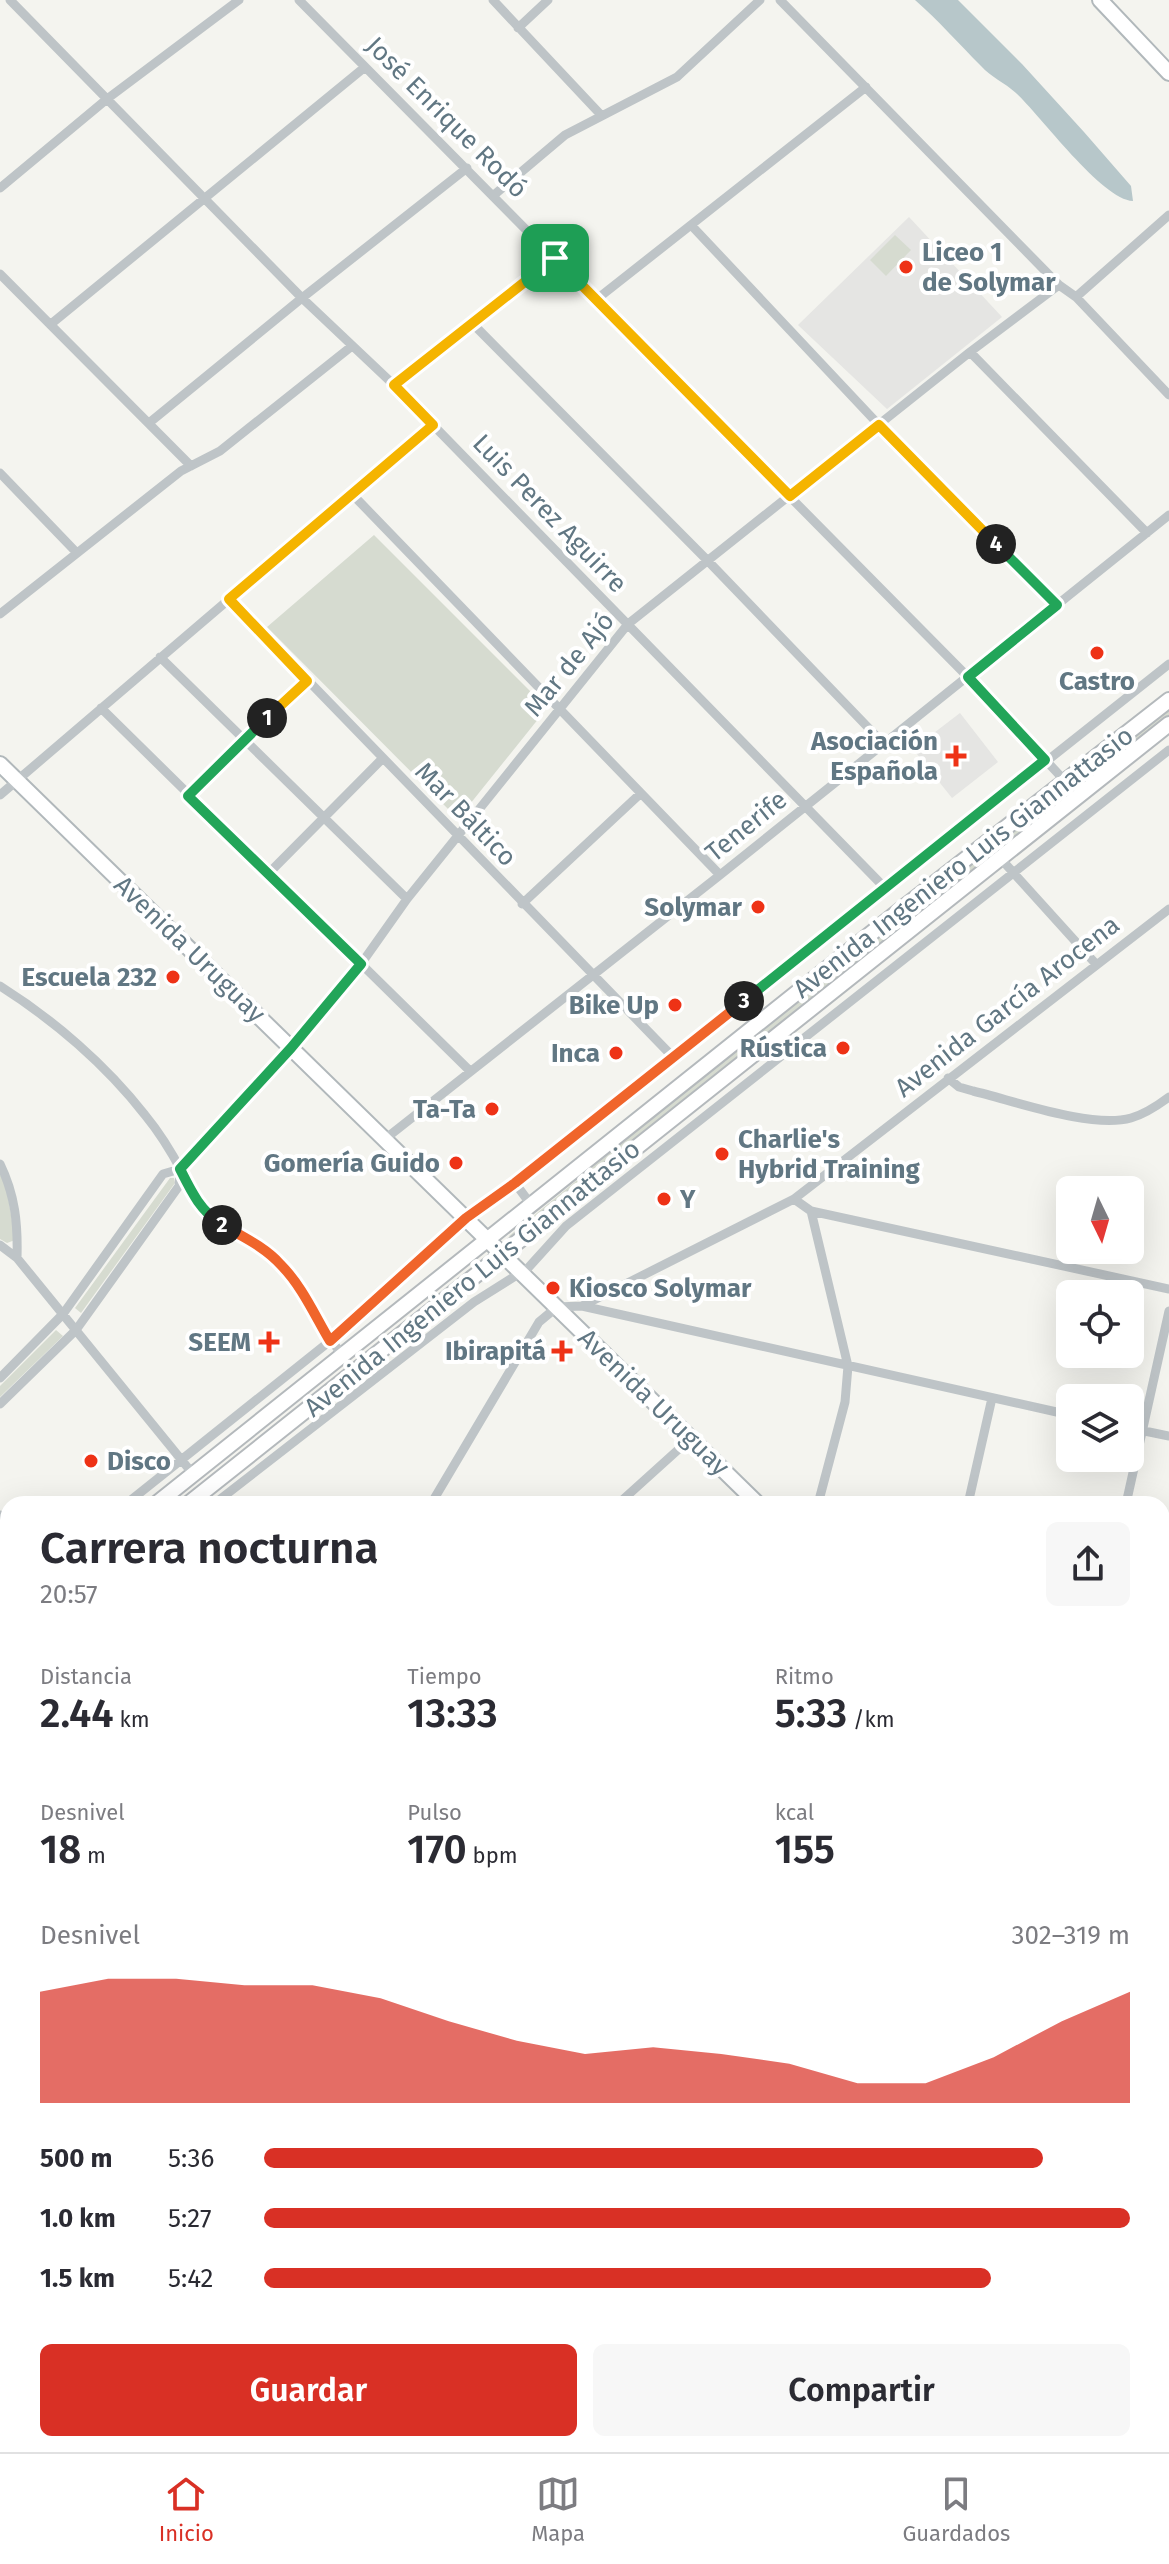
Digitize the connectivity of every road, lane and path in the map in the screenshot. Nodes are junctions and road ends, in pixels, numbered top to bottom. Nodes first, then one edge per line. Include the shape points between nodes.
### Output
1 (10, 0) edge
2 (239, 0) edge
3 (493, 0) edge
4 (548, 0) edge
5 (760, 0) edge
6 (780, 0) edge
7 (1100, 0) edge
8 (303, 1) edge
9 (0, 8) edge
10 (518, 28) junction
11 (365, 67) junction
12 (1169, 73) edge
13 (866, 87) junction
14 (107, 99) junction
15 (601, 115) junction
16 (467, 168) junction
17 (0, 188) edge
18 (494, 195) junction
19 (204, 198) junction
20 (1169, 215) edge
21 (691, 225) junction
22 (555, 258) junction
23 (0, 274) edge
24 (1059, 285) junction
25 (1076, 297) junction
26 (302, 298) junction
27 (597, 299) junction
28 (472, 323) junction
29 (51, 324) junction
30 (352, 346) junction
31 (970, 352) junction
32 (394, 385) junction
33 (1169, 395) edge
34 (149, 423) junction
35 (433, 425) junction
36 (879, 425) junction
37 (191, 466) junction
38 (0, 473) edge
39 (352, 494) junction
40 (790, 496) junction
41 (1169, 515) edge
42 (1147, 533) junction
43 (76, 552) junction
44 (708, 561) junction
45 (229, 599) junction
46 (1057, 605) junction
47 (0, 614) edge
48 (628, 624) junction
49 (160, 657) junction
50 (1169, 664) edge
51 (968, 677) junction
52 (307, 681) junction
53 (1169, 700) edge
54 (101, 708) junction
55 (559, 711) junction
56 (1169, 724) edge
57 (244, 739) junction
58 (883, 743) junction
59 (1169, 750) edge
60 (382, 759) junction
61 (1045, 760) junction
62 (0, 764) edge
63 (18, 780) junction
64 (1065, 781) junction
65 (640, 794) junction
66 (0, 795) edge
67 (188, 796) junction
68 (804, 807) junction
69 (323, 816) junction
70 (457, 837) junction
71 (1001, 859) junction
72 (1014, 873) junction
73 (268, 874) junction
74 (720, 875) junction
75 (886, 889) junction
76 (407, 899) junction
77 (522, 904) junction
78 (1169, 909) edge
79 (1095, 963) junction
80 (361, 964) junction
81 (591, 976) junction
82 (0, 986) edge
83 (291, 1048) junction
84 (673, 1057) junction
85 (470, 1071) junction
86 (948, 1078) junction
87 (1169, 1097) edge
88 (385, 1139) junction
89 (0, 1164) edge
90 (180, 1169) junction
91 (515, 1183) junction
92 (794, 1199) junction
93 (532, 1206) junction
94 (811, 1211) junction
95 (466, 1218) junction
96 (488, 1239) junction
97 (0, 1245) edge
98 (502, 1253) junction
99 (17, 1258) junction
100 (522, 1272) junction
101 (1169, 1289) edge
102 (582, 1306) junction
103 (557, 1307) junction
104 (1169, 1311) edge
105 (63, 1314) junction
106 (76, 1330) junction
107 (330, 1341) junction
108 (343, 1355) junction
109 (848, 1366) junction
110 (0, 1378) edge
111 (992, 1398) junction
112 (0, 1404) edge
113 (1056, 1412) edge
114 (1144, 1421) edge
115 (1144, 1430) edge
116 (1169, 1436) edge
117 (690, 1439) junction
118 (181, 1460) junction
119 (1133, 1472) edge
120 (193, 1474) junction
121 (204, 1490) junction
122 (136, 1496) edge
123 (166, 1496) edge
124 (197, 1496) edge
125 (209, 1496) edge
126 (225, 1496) edge
127 (436, 1496) edge
128 (627, 1496) edge
129 (750, 1496) edge
130 (820, 1496) edge
131 (970, 1496) edge
132 (1128, 1496) edge

1 - 9 street
1 - 14 street, Luis Perez Aguirre
2 - 14 street
3 - 10 street
4 - 10 street
5 - 15 street via 677,77
6 - 13 street
7 - 12 main road
8 - 11 street, José Enrique Rodó
10 - 15 street
11 - 16 street, José Enrique Rodó
11 - 19 street
13 - 21 street
13 - 24 street
14 - 17 street
14 - 19 street, Luis Perez Aguirre
15 - 18 street via 565,135
16 - 18 street, José Enrique Rodó
16 - 26 street
18 - 22 street, José Enrique Rodó
19 - 26 street, Luis Perez Aguirre
19 - 29 street
20 - 25 street
21 - 27 street
21 - 36 street
22 - 27 street, José Enrique Rodó
22 - 28 street
23 - 29 street
24 - 25 street
24 - 31 street, Mar de Ajó
25 - 33 street
26 - 30 street, Luis Perez Aguirre
26 - 34 street
27 - 40 street, José Enrique Rodó
28 - 32 street
28 - 44 street
29 - 34 street
30 - 32 street, Luis Perez Aguirre
30 - 37 street via 220,451
31 - 36 street, Mar de Ajó
31 - 42 street
32 - 35 street, Luis Perez Aguirre
34 - 37 street
35 - 39 street
35 - 48 street, Luis Perez Aguirre
36 - 40 street, Mar de Ajó
36 - 46 street
37 - 43 street
38 - 43 street
39 - 45 street
39 - 55 street
40 - 44 street, Mar de Ajó
40 - 51 street, José Enrique Rodó
41 - 42 street, Tenerife
42 - 46 street, Tenerife
43 - 47 street
44 - 48 street, Mar de Ajó
44 - 58 street
45 - 49 street
45 - 52 street, Mar Báltico
46 - 51 street, Tenerife
48 - 55 street, Mar de Ajó
48 - 68 street, Luis Perez Aguirre
49 - 54 street
49 - 57 street
50 - 61 street, Avenida Ingeniero Luis Giannattasio
51 - 58 street, Tenerife
51 - 61 street, José Enrique Rodó
52 - 57 street
52 - 60 street, Mar Báltico
53 - 64 main road, Avenida Ingeniero Luis Giannattasio
54 - 63 street
54 - 67 street
55 - 65 street
55 - 70 street, Mar de Ajó
56 - 71 main road, Avenida Ingeniero Luis Giannattasio
57 - 67 street
57 - 69 street
58 - 68 street, Tenerife
59 - 72 street, Avenida Ingeniero Luis Giannattasio
60 - 69 street
60 - 70 street, Mar Báltico
61 - 64 street, José Enrique Rodó
61 - 75 street, Avenida Ingeniero Luis Giannattasio
62 - 63 main road, Avenida Uruguay
63 - 66 street
63 - 83 main road, Avenida Uruguay
64 - 93 main road, Avenida Ingeniero Luis Giannattasio
65 - 74 street
65 - 77 street
67 - 73 street
68 - 74 street, Tenerife
68 - 75 street, Luis Perez Aguirre
69 - 73 street
69 - 76 street
70 - 76 street, Mar de Ajó
70 - 77 street, Mar Báltico
71 - 72 street
71 - 98 main road, Avenida Ingeniero Luis Giannattasio
72 - 79 street
72 - 100 street, Avenida Ingeniero Luis Giannattasio via 566,1226
73 - 80 street
74 - 81 street, Tenerife
75 - 84 street, Avenida Ingeniero Luis Giannattasio
76 - 80 street, Mar de Ajó
77 - 81 street, Mar Báltico
78 - 79 street, Avenida García Arocena
79 - 86 street, Avenida García Arocena
80 - 83 street, Mar de Ajó
80 - 85 street
81 - 84 street, Mar Báltico
81 - 85 street, Tenerife
82 - 90 street via 80,1047 113,1080 145,1115
83 - 88 main road, Avenida Uruguay
83 - 90 street, Mar de Ajó
84 - 91 street, Avenida Ingeniero Luis Giannattasio
85 - 88 street, Tenerife
86 - 87 street via 973,1091 1103,1121 1131,1118
86 - 92 street, Avenida García Arocena
88 - 95 main road, Avenida Uruguay
89 - 99 street via 17,1214
90 - 105 street via 163,1174
90 - 106 street via 179,1186
90 - 107 street via 206,1215 260,1247 293,1278
91 - 93 street
91 - 95 street, Avenida Ingeniero Luis Giannattasio
92 - 94 street
92 - 102 street, Avenida García Arocena
93 - 96 main road, Avenida Ingeniero Luis Giannattasio
94 - 101 street
94 - 109 street
95 - 96 main road, Avenida Uruguay
95 - 107 street, Avenida Ingeniero Luis Giannattasio
96 - 98 main road, Avenida Uruguay
96 - 108 main road, Avenida Ingeniero Luis Giannattasio
97 - 99 street
98 - 100 main road, Avenida Uruguay
98 - 121 main road, Avenida Ingeniero Luis Giannattasio
99 - 105 street
100 - 103 main road, Avenida Uruguay
100 - 126 street, Avenida Ingeniero Luis Giannattasio via 474,1302
102 - 103 street
102 - 109 street
103 - 117 main road, Avenida Uruguay
103 - 127 street via 539,1322
104 - 114 street
105 - 106 street
105 - 110 street
106 - 112 street
106 - 118 street
107 - 108 street
107 - 118 street, Avenida Ingeniero Luis Giannattasio
108 - 120 main road, Avenida Ingeniero Luis Giannattasio
109 - 111 street
109 - 130 street via 845,1402
111 - 113 street
111 - 131 street
115 - 116 street
117 - 128 street
117 - 129 main road, Avenida Uruguay
118 - 120 street
118 - 122 street, Avenida Ingeniero Luis Giannattasio
119 - 132 street
120 - 123 main road, Avenida Ingeniero Luis Giannattasio
121 - 124 main road, Avenida Ingeniero Luis Giannattasio
121 - 125 street

